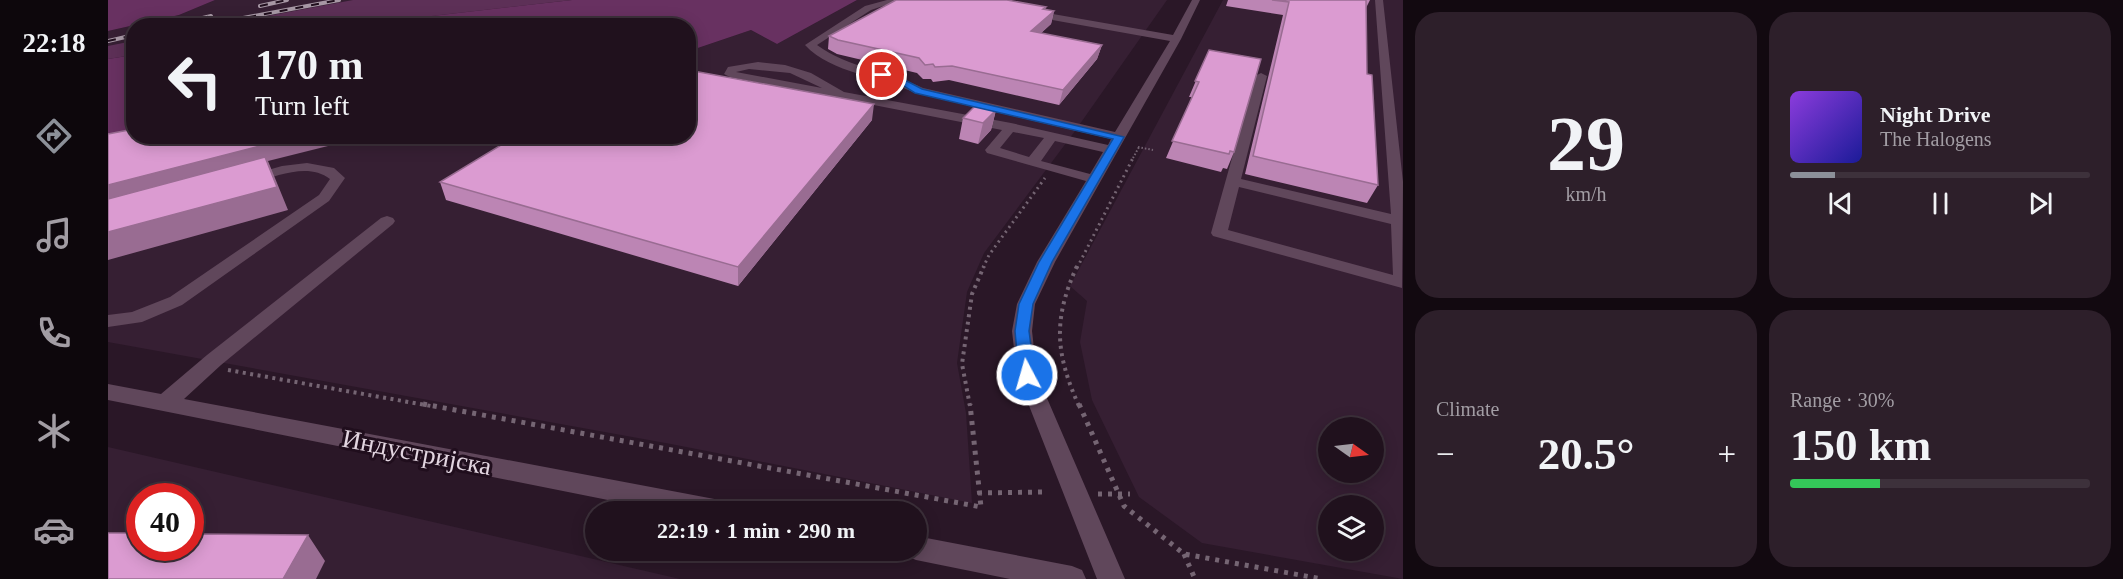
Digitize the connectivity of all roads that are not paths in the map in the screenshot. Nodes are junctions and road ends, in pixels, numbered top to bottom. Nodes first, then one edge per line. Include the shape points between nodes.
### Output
1 (897, 0) edge
2 (1196, 0) edge
3 (1378, 0) edge
4 (1021, 12) edge
5 (1176, 39) junction
6 (1261, 76) edge
7 (839, 94) junction
8 (1011, 126) junction
9 (1052, 136) junction
10 (1119, 137) junction
11 (1112, 150) junction
12 (1032, 163) junction
13 (1095, 179) junction
14 (1233, 181) junction
15 (230, 185) edge
16 (387, 220) dead end
17 (1398, 221) junction
18 (108, 321) edge
19 (108, 392) edge
20 (165, 403) junction
21 (668, 501) edge
22 (927, 550) edge
23 (1072, 579) edge
24 (1112, 579) edge

1 - 10 street via 868,8 810,45 822,56 902,81 919,91
2 - 5 street
3 - 17 street
4 - 5 street
5 - 10 street
6 - 14 street
7 - 7 street via 762,80 730,74 732,69 743,66 776,67 801,72
7 - 8 street
8 - 9 street
8 - 12 street via 992,150
9 - 11 street
9 - 12 street
10 - 11 street
11 - 13 street
12 - 13 street
13 - 24 street via 1046,262 1026,304 1022,331 1027,375
14 - 17 street
14 - 17 street via 1219,233 1402,283
15 - 18 street via 310,167 331,171 338,178 324,198 176,301 135,318
16 - 20 street
19 - 20 street, Индустријска
20 - 21 street, Индустријска
22 - 23 street

